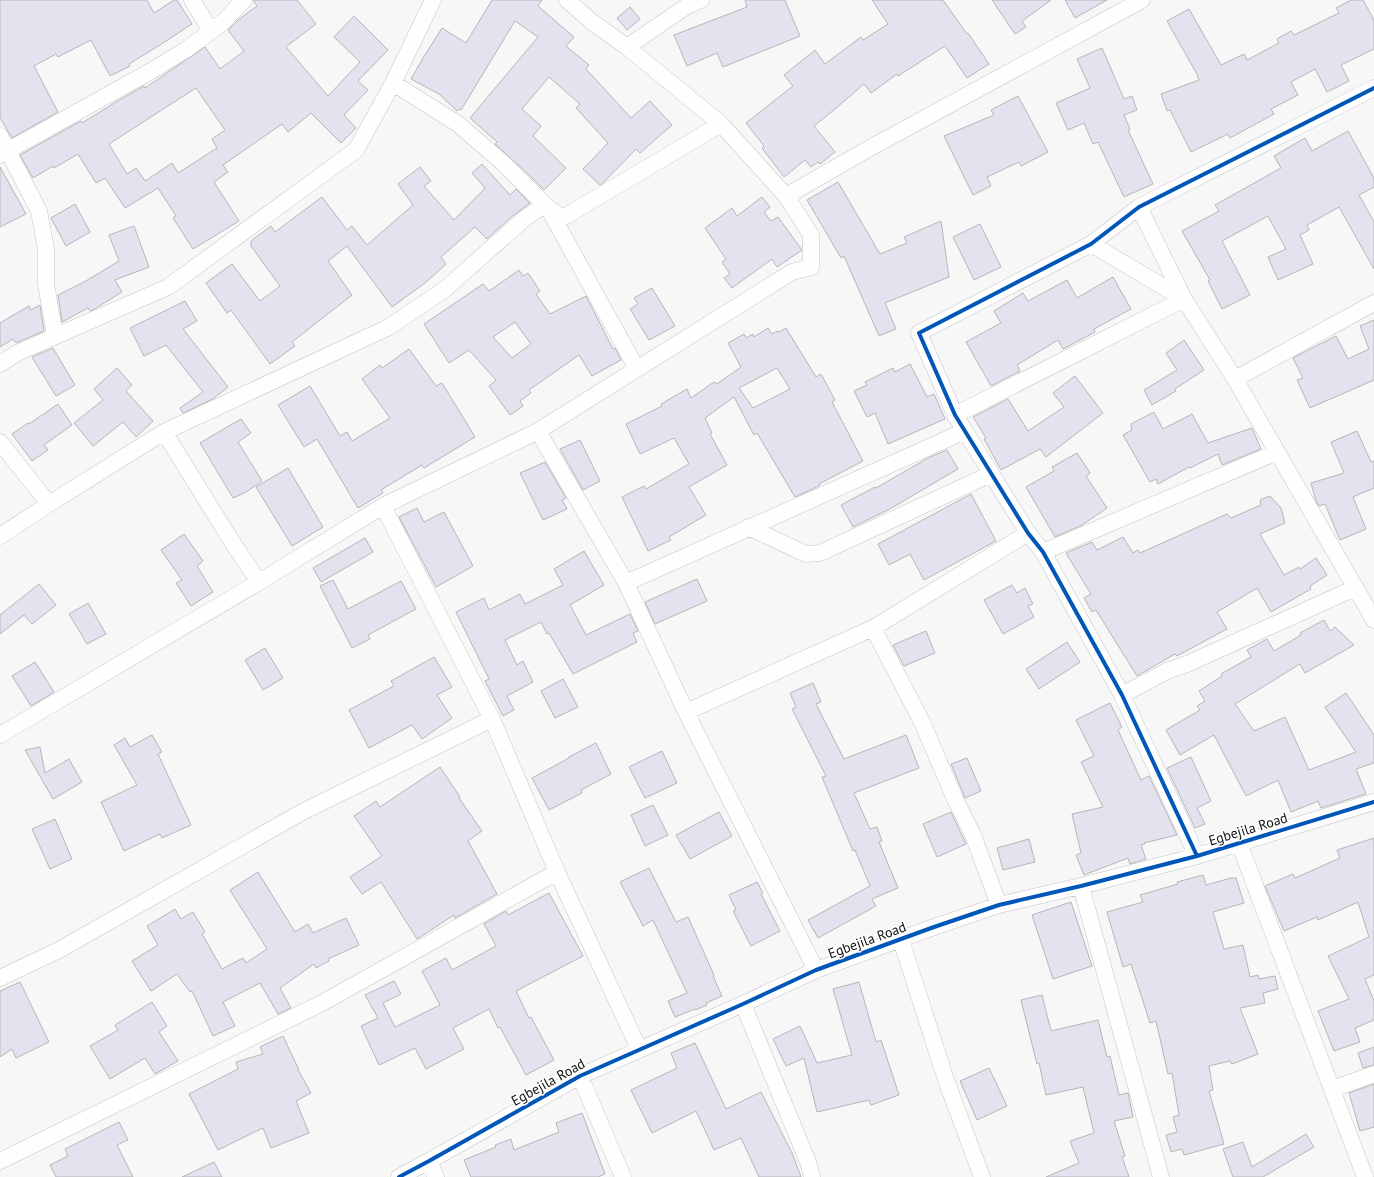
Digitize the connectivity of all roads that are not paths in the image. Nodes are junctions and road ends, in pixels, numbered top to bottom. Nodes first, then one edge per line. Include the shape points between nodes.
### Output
1 (192, 0) edge
2 (244, 0) edge
3 (433, 0) edge
4 (566, 0) edge
5 (701, 0) edge
6 (1142, 0) edge
7 (211, 31) junction
8 (627, 47) junction
9 (393, 83) junction
10 (1374, 88) edge
11 (721, 124) junction
12 (0, 136) edge
13 (4, 153) edge
14 (786, 196) junction
15 (1139, 206) junction
16 (548, 208) junction
17 (1091, 244) junction
18 (1184, 299) junction
19 (1374, 302) edge
20 (56, 336) junction
21 (0, 364) edge
22 (637, 369) junction
23 (1234, 379) junction
24 (955, 415) junction
25 (965, 430) junction
26 (538, 431) junction
27 (164, 432) junction
28 (0, 442) edge
29 (1277, 452) junction
30 (991, 474) junction
31 (49, 504) junction
32 (383, 506) junction
33 (748, 527) junction
34 (1028, 533) junction
35 (0, 536) edge
36 (1043, 552) junction
37 (259, 582) junction
38 (626, 583) junction
39 (1355, 588) junction
40 (1374, 620) edge
41 (873, 628) junction
42 (1122, 695) junction
43 (686, 712) junction
44 (492, 719) junction
45 (0, 735) edge
46 (1374, 802) edge
47 (1239, 843) junction
48 (1196, 856) junction
49 (557, 872) junction
50 (1081, 886) junction
51 (999, 905) junction
52 (901, 940) junction
53 (816, 970) junction
54 (0, 978) edge
55 (743, 1004) junction
56 (639, 1049) junction
57 (1374, 1074) edge
58 (580, 1076) junction
59 (1332, 1090) junction
60 (0, 1161) edge
61 (429, 1161) junction
62 (399, 1177) edge
63 (436, 1177) edge
64 (624, 1177) edge
65 (812, 1177) edge
66 (982, 1177) edge
67 (1162, 1177) edge
68 (1365, 1177) edge

1 - 7 street
2 - 7 street
3 - 9 street
4 - 8 street
5 - 8 street via 687,6
6 - 14 street
7 - 13 street via 151,72
8 - 11 street
9 - 16 street via 458,124 503,163
9 - 20 street via 356,150 168,287
10 - 15 street
11 - 14 street
11 - 16 street via 566,216 560,216
12 - 13 street
13 - 20 street via 39,211 46,249 46,284
14 - 22 street via 811,235 810,267 792,272
15 - 17 street
15 - 18 street
16 - 22 street
16 - 27 street via 540,208 524,219 444,290 389,327
17 - 18 street
17 - 24 street via 919,334
18 - 23 street
18 - 24 street
19 - 23 street
20 - 21 street via 17,353
22 - 26 street
23 - 29 street
24 - 25 street
25 - 30 street
25 - 33 street
26 - 32 street
26 - 38 street
27 - 31 street
27 - 37 street
28 - 31 street
29 - 36 street
29 - 39 street
30 - 33 street via 820,553 806,554
30 - 34 street
31 - 35 street
32 - 37 street
32 - 44 street
33 - 38 street
34 - 36 street
34 - 41 street
36 - 42 street
37 - 45 street
38 - 43 street
39 - 40 street
39 - 42 street via 1167,671
41 - 43 street
41 - 51 street via 922,722 973,835
42 - 48 street
43 - 53 street
44 - 49 street
44 - 54 street via 304,811 60,950
46 - 47 street, Egbejila Road
47 - 48 street, Egbejila Road
47 - 59 street
48 - 50 street, Egbejila Road
49 - 56 street
49 - 60 street via 322,1003
50 - 51 street, Egbejila Road
50 - 67 street
51 - 52 street, Egbejila Road
52 - 53 street, Egbejila Road
52 - 66 street via 946,1080
53 - 55 street, Egbejila Road
55 - 56 street, Egbejila Road
55 - 65 street
56 - 58 street, Egbejila Road
57 - 59 street
58 - 61 street, Egbejila Road
58 - 64 street
59 - 68 street
61 - 62 street, Egbejila Road
61 - 63 street

